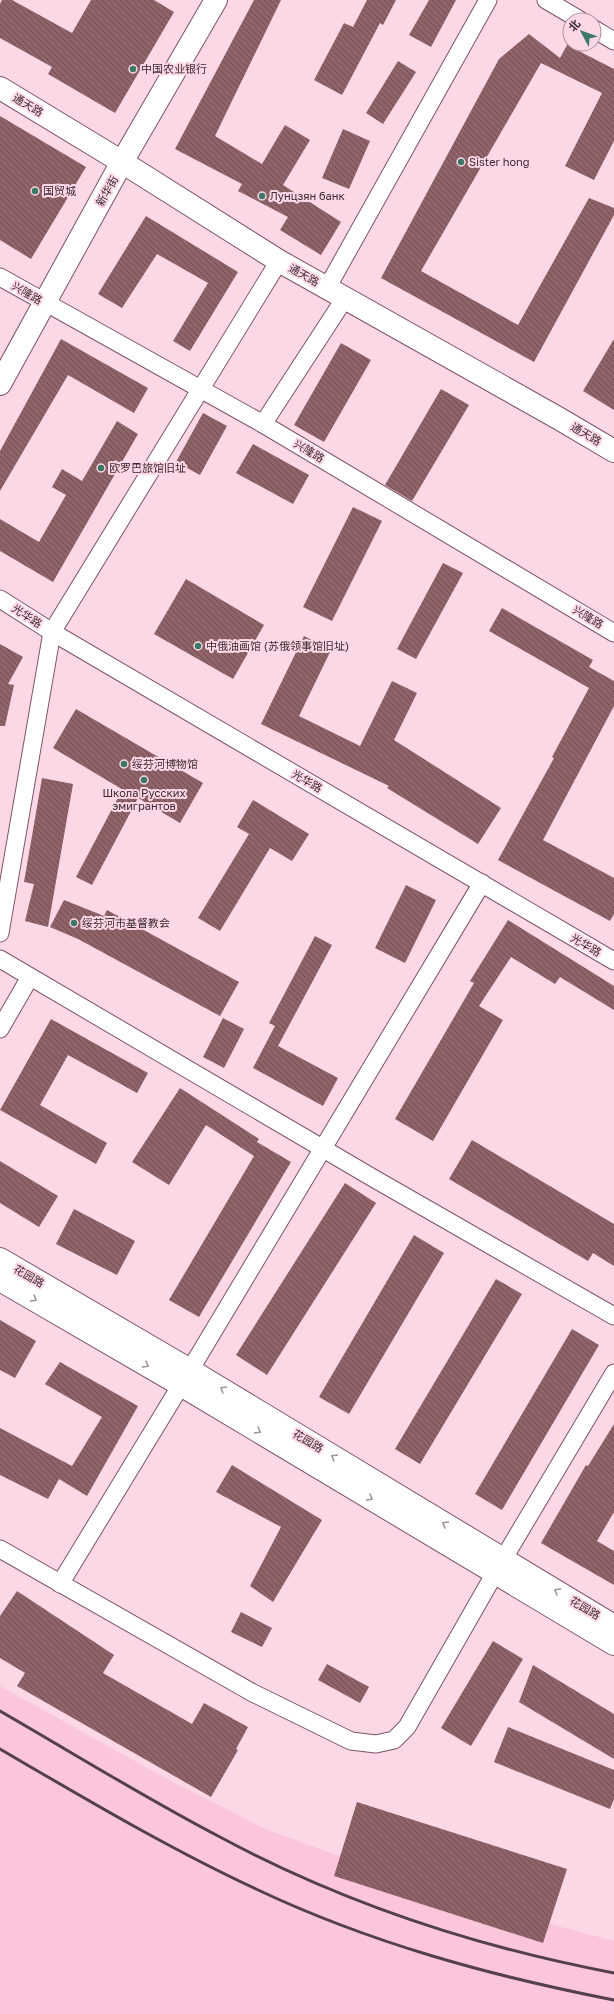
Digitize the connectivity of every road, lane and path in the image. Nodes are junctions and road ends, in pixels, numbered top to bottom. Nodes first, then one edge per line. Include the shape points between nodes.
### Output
1 (216, 0) edge
2 (488, 0) edge
3 (546, 0) edge
4 (566, 12) edge
5 (602, 33) edge
6 (614, 40) edge
7 (0, 88) edge
8 (122, 162) junction
9 (279, 261) junction
10 (0, 277) edge
11 (336, 293) junction
12 (45, 303) junction
13 (0, 384) edge
14 (201, 390) junction
15 (263, 424) junction
16 (614, 451) edge
17 (0, 599) edge
18 (52, 632) junction
19 (614, 633) edge
20 (482, 883) junction
21 (0, 933) edge
22 (0, 959) edge
23 (614, 961) edge
24 (30, 977) junction
25 (0, 1029) edge
26 (323, 1148) junction
27 (0, 1259) edge
28 (0, 1280) edge
29 (614, 1316) edge
30 (614, 1373) edge
31 (186, 1378) junction
32 (0, 1549) edge
33 (499, 1566) junction
34 (60, 1584) junction
35 (614, 1626) edge
36 (614, 1644) edge

1 - 8 main road, 新华街
2 - 11 street
3 - 4 street
5 - 6 street
7 - 8 main road, 通天路
8 - 9 main road, 通天路
8 - 12 main road, 新华街
9 - 11 main road, 通天路
9 - 14 street
10 - 12 street, 兴隆路
11 - 15 street
11 - 16 main road, 通天路
12 - 13 main road, 新华街
12 - 14 street, 兴隆路
14 - 15 street, 兴隆路
14 - 18 street
15 - 19 street, 兴隆路
17 - 18 street, 光华路
18 - 20 street, 光华路
18 - 21 street
20 - 23 street, 光华路
20 - 26 street
22 - 24 street
24 - 25 street
24 - 26 street
26 - 29 street
26 - 31 street
27 - 31 main road, 花园路
28 -> 31 main road, 花园路
30 - 33 street
31 - 33 main road, 花园路
31 - 34 street
32 - 34 street
33 - 34 street via 407,1727 394,1740 376,1744 351,1741 252,1693
35 -> 33 main road, 花园路
33 - 36 main road, 花园路

